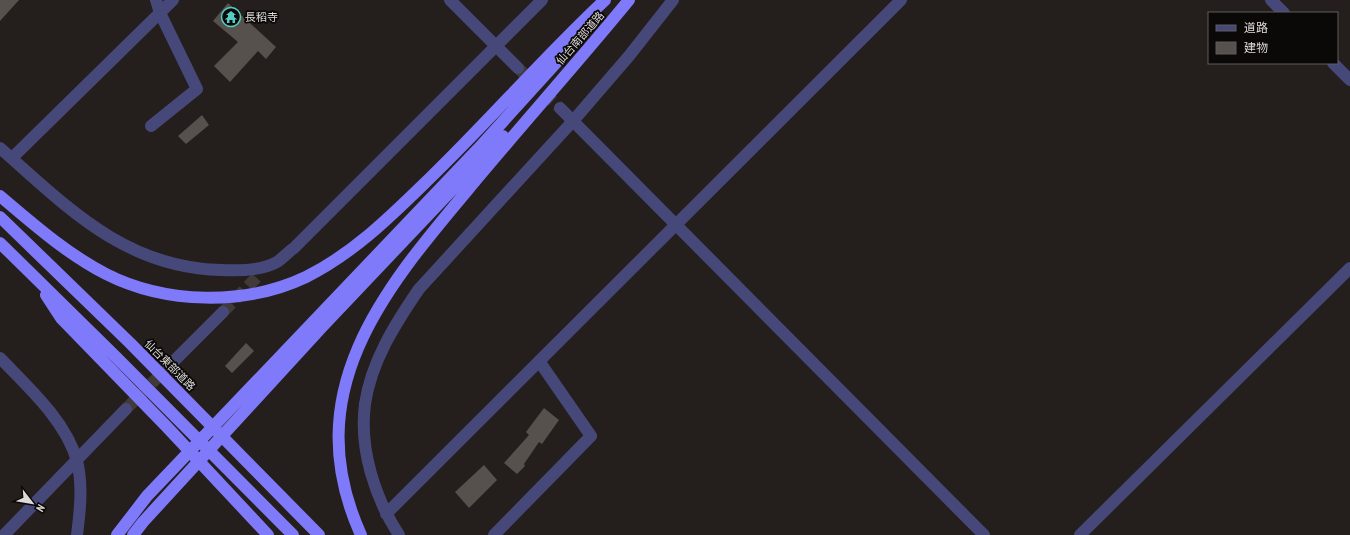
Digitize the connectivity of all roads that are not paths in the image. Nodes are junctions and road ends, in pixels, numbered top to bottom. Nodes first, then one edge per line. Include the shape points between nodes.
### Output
1 (156, 0) edge
2 (173, 0) edge
3 (450, 0) edge
4 (542, 0) edge
5 (606, 0) edge
6 (629, 0) edge
7 (673, 0) edge
8 (901, 0) edge
9 (1271, 0) edge
10 (160, 12) junction
11 (1283, 12) edge
12 (496, 46) junction
13 (1334, 64) edge
14 (518, 68) tunnel mouth
15 (1350, 80) edge
16 (550, 92) junction
17 (560, 108) tunnel mouth
18 (573, 121) junction
19 (152, 126) dead end
20 (0, 148) edge
21 (12, 158) junction
22 (0, 196) edge
23 (0, 217) edge
24 (677, 224) junction
25 (0, 243) edge
26 (268, 265) junction
27 (1350, 268) edge
28 (35, 277) junction
29 (257, 277) tunnel mouth
30 (223, 312) tunnel mouth
31 (0, 358) edge
32 (539, 361) junction
33 (173, 362) tunnel mouth
34 (126, 409) tunnel mouth
35 (77, 461) junction
36 (386, 514) junction
37 (4, 535) edge
38 (77, 535) edge
39 (117, 535) edge
40 (133, 535) edge
41 (268, 535) edge
42 (293, 535) edge
43 (319, 535) edge
44 (360, 535) edge
45 (399, 535) edge
46 (494, 535) edge
47 (984, 535) edge
48 (1080, 535) edge

1 - 10 street
2 - 10 street
3 - 12 street
4 - 12 street
5 - 22 highway via 384,223 362,242 333,261 306,277 279,287 231,297 208,298 155,291 126,283 83,261
5 - 39 highway via 584,31 478,149 147,496
6 - 16 highway, 仙台南部道路
7 - 18 street
8 - 24 street
9 - 11 street
10 - 19 street via 197,89
10 - 21 street
12 - 14 street
12 - 26 street via 294,248 277,262
13 - 15 street
16 - 40 highway via 502,137 317,332
16 - 44 highway via 402,270 376,309 353,356 341,401 338,426 343,482
17 - 18 street
18 - 24 street
18 - 36 street via 419,290 400,317 387,342 367,397 365,433 368,462 379,500
20 - 21 street
21 - 26 street via 76,214 136,252 169,264 201,270 255,269
23 - 43 highway, 仙台東部道路
24 - 32 street
24 - 47 street
25 - 28 highway
26 - 29 street
27 - 48 street
28 - 41 highway via 61,318
28 - 42 highway
30 - 33 street
31 - 35 street via 45,404 68,440
32 - 36 street
32 - 46 street via 591,436
34 - 35 street
35 - 37 street
35 - 38 street via 80,508
36 - 45 street

